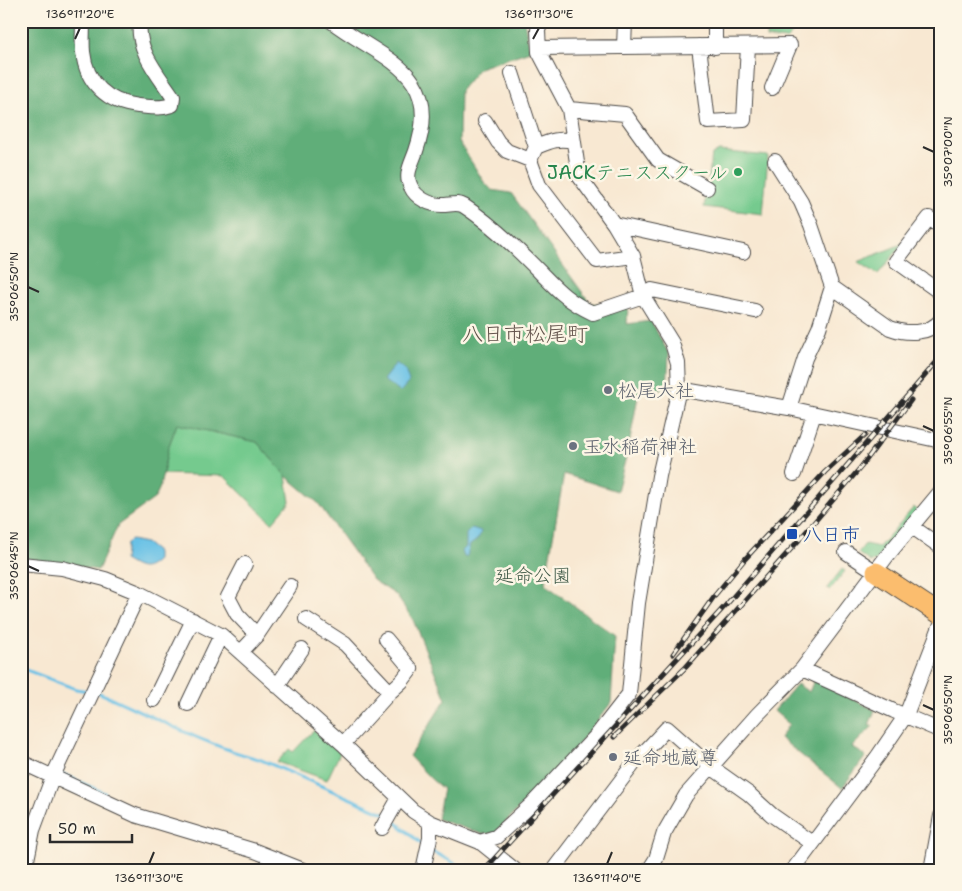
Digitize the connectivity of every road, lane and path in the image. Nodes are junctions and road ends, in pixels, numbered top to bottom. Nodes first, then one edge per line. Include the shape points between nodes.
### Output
1 (83, 21) edge
2 (140, 21) edge
3 (331, 21) edge
4 (542, 21) edge
5 (626, 21) edge
6 (715, 21) edge
7 (699, 46) junction
8 (748, 46) junction
9 (624, 47) junction
10 (715, 47) junction
11 (539, 48) junction
12 (512, 73) dead end
13 (772, 88) dead end
14 (568, 109) junction
15 (485, 121) dead end
16 (574, 141) junction
17 (536, 147) junction
18 (530, 160) junction
19 (775, 161) dead end
20 (707, 188) dead end
21 (614, 224) junction
22 (941, 228) edge
23 (743, 252) dead end
24 (633, 256) junction
25 (832, 287) junction
26 (941, 293) edge
27 (644, 296) junction
28 (755, 311) dead end
29 (941, 320) edge
30 (679, 389) junction
31 (789, 408) junction
32 (814, 414) junction
33 (941, 441) edge
34 (794, 474) dead end
35 (941, 491) edge
36 (911, 526) junction
37 (941, 547) edge
38 (846, 552) dead end
39 (21, 564) edge
40 (246, 564) dead end
41 (876, 572) junction
42 (290, 586) dead end
43 (139, 593) junction
44 (941, 615) edge
45 (306, 619) dead end
46 (193, 620) junction
47 (941, 624) edge
48 (221, 635) junction
49 (257, 635) junction
50 (386, 639) dead end
51 (302, 649) dead end
52 (241, 652) junction
53 (802, 669) junction
54 (277, 686) junction
55 (390, 692) junction
56 (154, 700) dead end
57 (188, 704) dead end
58 (906, 715) junction
59 (941, 730) edge
60 (343, 744) junction
61 (21, 762) edge
62 (711, 767) junction
63 (53, 776) junction
64 (398, 798) junction
65 (941, 816) edge
66 (386, 821) dead end
67 (430, 822) junction
68 (480, 842) junction
69 (812, 844) junction
70 (25, 870) edge
71 (303, 870) edge
72 (423, 870) edge
73 (516, 870) edge
74 (553, 870) edge
75 (649, 870) edge
76 (793, 870) edge
77 (931, 870) edge

1 - 2 street via 83,53 93,83 107,96 126,104 172,105 173,97 141,47
3 - 27 street via 391,60 418,88 422,97 423,127 407,179 420,198 441,205 462,205 510,242 564,297 592,313
4 - 11 street via 538,30
5 - 9 street
6 - 10 street
7 - 8 street via 708,122 744,120
7 - 9 street
7 - 10 street
8 - 10 street
8 - 13 street via 790,45
9 - 11 street
11 - 14 street
12 - 17 street
14 - 16 street
14 - 20 street via 625,114 658,160
15 - 18 street via 507,151
16 - 17 street via 551,140
16 - 21 street via 579,176
17 - 18 street
18 - 24 street via 539,185 597,261
19 - 25 street via 811,225
21 - 23 street
21 - 24 street
22 - 26 street via 929,218 896,261
24 - 27 street
25 - 29 street via 899,332 923,331 936,326
25 - 31 street
27 - 28 street via 652,290
27 - 30 street via 672,342 678,363
30 - 31 street
30 - 68 street via 659,476 638,603 628,694 597,736 531,805 496,837
31 - 32 street
32 - 33 street
32 - 34 street
35 - 36 street
36 - 37 street
36 - 41 street
38 - 41 street
39 - 43 street via 62,568 105,579
40 - 49 street via 228,597 237,614
41 - 44 main road
41 - 53 street
42 - 49 street
43 - 46 street
43 - 63 street
45 - 55 street via 345,644
46 - 48 street
46 - 56 street
47 - 58 street
48 - 52 street
48 - 57 street
49 - 52 street
50 - 55 street via 411,669
51 - 54 street
52 - 54 street
53 - 58 street
53 - 62 street
54 - 60 street
55 - 60 street
58 - 59 street
58 - 69 street
60 - 64 street
61 - 63 street
62 - 69 street
62 - 74 street via 667,728 635,762
62 - 75 street via 681,802 664,832
63 - 70 street via 33,830
63 - 71 street
64 - 66 street
64 - 67 street
65 - 77 street
67 - 68 street
67 - 72 street
68 - 73 street
69 - 76 street

